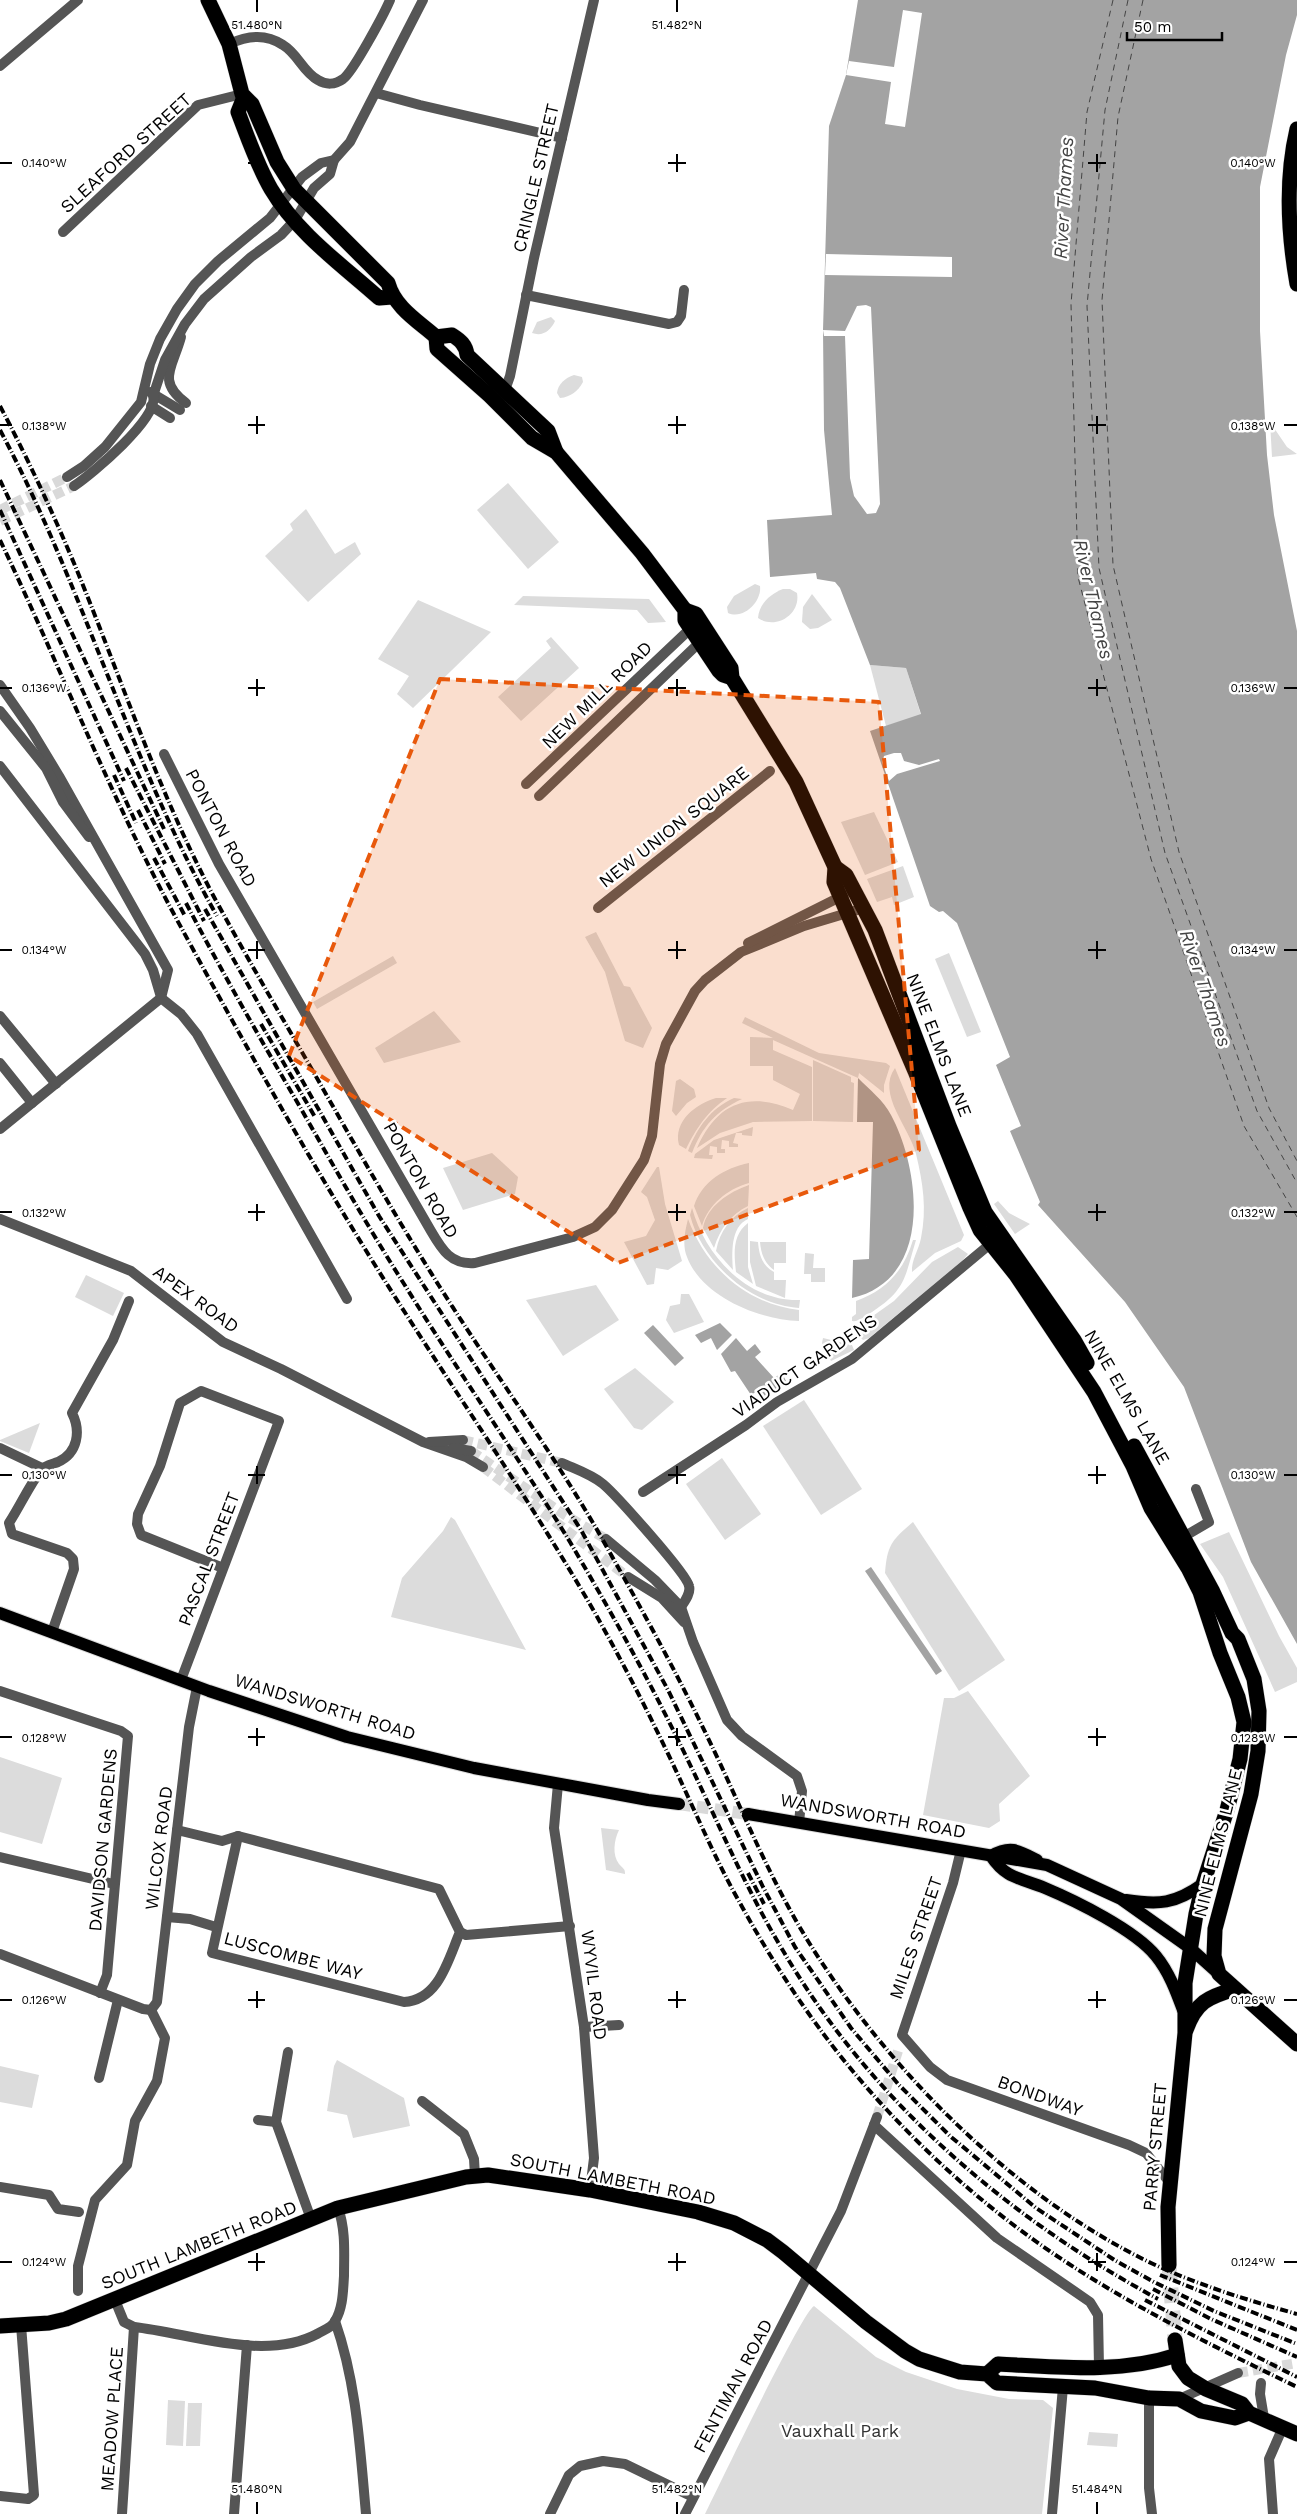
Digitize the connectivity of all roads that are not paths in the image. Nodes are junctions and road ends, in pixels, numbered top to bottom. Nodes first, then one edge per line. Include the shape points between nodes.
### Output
1 (78, 0) edge
2 (208, 0) edge
3 (390, 0) edge
4 (422, 0) edge
5 (594, 0) edge
6 (234, 42) junction
7 (0, 66) edge
8 (376, 93) junction
9 (243, 96) junction
10 (1297, 129) edge
11 (562, 138) junction
12 (334, 160) junction
13 (294, 189) junction
14 (306, 200) junction
15 (282, 205) junction
16 (295, 220) junction
17 (63, 232) dead end
18 (1297, 284) edge
19 (684, 290) dead end
20 (526, 296) junction
21 (392, 297) junction
22 (185, 324) junction
23 (436, 337) junction
24 (498, 394) junction
25 (149, 399) junction
26 (170, 418) dead end
27 (67, 477) tunnel mouth
28 (74, 486) tunnel mouth
29 (685, 610) junction
30 (690, 629) junction
31 (699, 643) junction
32 (732, 678) junction
33 (0, 685) edge
34 (0, 711) edge
35 (164, 754) dead end
36 (0, 766) edge
37 (770, 771) dead end
38 (526, 784) dead end
39 (539, 796) dead end
40 (97, 842) junction
41 (835, 867) junction
42 (854, 889) junction
43 (841, 897) junction
44 (598, 908) dead end
45 (864, 908) junction
46 (848, 915) junction
47 (741, 952) junction
48 (161, 998) junction
49 (0, 1016) edge
50 (0, 1063) edge
51 (56, 1084) junction
52 (32, 1103) junction
53 (0, 1129) edge
54 (0, 1219) edge
55 (995, 1240) junction
56 (347, 1299) dead end
57 (129, 1301) dead end
58 (463, 1440) tunnel mouth
59 (423, 1442) junction
60 (0, 1448) edge
61 (471, 1451) tunnel mouth
62 (562, 1463) tunnel mouth
63 (483, 1467) tunnel mouth
64 (42, 1468) junction
65 (1196, 1489) dead end
66 (643, 1492) dead end
67 (606, 1539) tunnel mouth
68 (1178, 1540) junction
69 (223, 1568) junction
70 (628, 1577) tunnel mouth
71 (681, 1607) junction
72 (0, 1613) edge
73 (687, 1624) junction
74 (52, 1632) junction
75 (181, 1680) junction
76 (197, 1687) junction
77 (0, 1691) edge
78 (558, 1784) junction
79 (679, 1804) tunnel mouth
80 (748, 1814) tunnel mouth
81 (799, 1822) junction
82 (177, 1830) junction
83 (238, 1836) junction
84 (961, 1850) junction
85 (991, 1856) junction
86 (0, 1858) edge
87 (114, 1884) junction
88 (1203, 1884) junction
89 (1121, 1899) junction
90 (167, 1917) junction
91 (570, 1926) junction
92 (216, 1927) junction
93 (460, 1932) junction
94 (1190, 1948) junction
95 (0, 1954) edge
96 (1219, 1974) junction
97 (1235, 1989) junction
98 (100, 1992) junction
99 (118, 2000) junction
100 (151, 2010) junction
101 (1183, 2010) junction
102 (619, 2025) dead end
103 (584, 2026) junction
104 (1185, 2033) junction
105 (902, 2035) joint
106 (1297, 2044) edge
107 (288, 2052) dead end
108 (99, 2078) dead end
109 (422, 2101) dead end
110 (258, 2120) dead end
111 (276, 2122) junction
112 (475, 2176) junction
113 (1170, 2182) junction
114 (0, 2187) edge
115 (590, 2190) junction
116 (338, 2208) junction
117 (79, 2212) dead end
118 (311, 2219) junction
119 (1170, 2264) tunnel mouth
120 (809, 2273) junction
121 (78, 2291) dead end
122 (115, 2300) junction
123 (335, 2321) junction
124 (21, 2325) junction
125 (0, 2326) edge
126 (134, 2327) junction
127 (247, 2346) junction
128 (1099, 2367) junction
129 (1238, 2373) tunnel mouth
130 (987, 2374) junction
131 (1261, 2383) dead end
132 (1062, 2387) junction
133 (1206, 2389) junction
134 (1149, 2398) junction
135 (1179, 2399) junction
136 (1249, 2413) junction
137 (1264, 2418) junction
138 (1283, 2427) junction
139 (1297, 2434) edge
140 (0, 2496) edge
141 (693, 2497) junction
142 (122, 2514) edge
143 (234, 2514) edge
144 (366, 2514) edge
145 (550, 2514) edge
146 (685, 2514) edge
147 (1052, 2514) edge
148 (1152, 2514) edge
149 (1273, 2514) edge

1 - 7 street
2 - 6 highway
3 - 6 street via 348,74 335,83 324,84 316,79 290,50 278,42 255,36
4 - 8 street
5 - 11 street, CRINGLE STREET
6 - 9 highway
8 - 11 street
8 - 12 street via 355,135
9 - 13 highway via 252,104
9 - 15 highway via 238,112 261,170
9 - 17 street, SLEAFORD STREET via 198,105
10 - 18 highway via 1289,201
11 - 20 street, CRINGLE STREET
12 - 13 street via 317,165 302,177
12 - 14 street via 330,174
13 - 14 highway
13 - 15 street
14 - 16 street
14 - 21 highway via 388,283
15 - 16 highway
15 - 25 street via 195,284 177,310 160,339 144,383
16 - 21 highway via 379,298
16 - 22 street via 204,299
19 - 20 street via 681,316 677,322 669,324
20 - 24 street, CRINGLE STREET via 510,376
21 - 23 highway
22 - 25 street
22 - 25 street via 169,381 183,406
23 - 24 highway via 437,349
23 - 24 highway via 452,334 458,339
24 - 29 highway, NINE ELMS LANE via 548,431 556,452 642,553
25 - 26 street
25 - 27 street via 105,447
25 - 28 street via 126,442
29 - 30 highway, NINE ELMS LANE via 685,620
29 - 32 highway, NINE ELMS LANE via 696,614 731,668
30 - 31 highway, NINE ELMS LANE
30 - 38 street, NEW MILL ROAD
31 - 32 highway, NINE ELMS LANE via 723,675
31 - 39 street, NEW MILL ROAD
32 - 41 highway, NINE ELMS LANE via 796,782
33 - 40 street via 30,728
34 - 40 street via 46,768 63,802 86,836
35 - 47 street, PONTON ROAD via 220,864 431,1231 445,1254 462,1263 475,1263 573,1237 595,1227 612,1210 647,1152 656,1114 660,1064 673,1029 705,980
36 - 48 street via 145,954
37 - 44 street, NEW UNION SQUARE
40 - 48 street via 168,970
41 - 42 highway, NINE ELMS LANE via 846,875
41 - 43 highway, NINE ELMS LANE via 834,882
42 - 43 street, PONTON ROAD
42 - 45 highway, NINE ELMS LANE
43 - 46 highway, NINE ELMS LANE
43 - 47 street, PONTON ROAD via 748,943
45 - 46 street, PONTON ROAD
45 - 55 highway, NINE ELMS LANE via 876,930
46 - 47 street, PONTON ROAD via 818,921
46 - 55 highway, NINE ELMS LANE via 970,1208
48 - 51 street
48 - 56 street via 181,1014 197,1034
49 - 51 street
50 - 52 street
51 - 52 street
52 - 53 street
54 - 59 street, APEX ROAD via 131,1271 223,1342
55 - 66 street, VIADUCT GARDENS via 852,1359 777,1402
55 - 68 highway, NINE ELMS LANE via 1074,1340
57 - 64 street via 113,1340 72,1413 77,1439 72,1452
58 - 59 street
59 - 61 street
59 - 63 street via 466,1457
60 - 64 street
62 - 71 street via 601,1482 680,1572 690,1587
64 - 74 street via 9,1523 12,1534 66,1553 73,1559 74,1569
65 - 68 street via 1208,1522
67 - 71 street via 656,1580
68 - 88 highway, NINE ELMS LANE via 1200,1592 1244,1722 1235,1783
68 - 96 highway, NINE ELMS LANE via 1238,1639 1254,1679 1259,1711 1254,1775 1213,1943
69 - 69 street, PASCAL STREET via 141,1535 137,1524 180,1403 201,1391 279,1421
69 - 75 street, PASCAL STREET
70 - 73 street via 662,1598
71 - 73 street
72 - 74 main road, WANDSWORTH ROAD
73 - 81 street via 727,1720 742,1736 800,1781
74 - 75 main road, WANDSWORTH ROAD
75 - 76 main road, WANDSWORTH ROAD
76 - 78 main road, WANDSWORTH ROAD via 347,1738
76 - 82 street, WILCOX ROAD
77 - 87 street, DAVIDSON GARDENS via 128,1736
78 - 79 main road, WANDSWORTH ROAD
78 - 91 street, WYVIL ROAD via 554,1828
80 - 81 main road, WANDSWORTH ROAD
81 - 84 main road, WANDSWORTH ROAD
82 - 83 street via 222,1841
82 - 90 street, WILCOX ROAD
83 - 92 street, LUSCOMBE WAY
83 - 93 street via 439,1889
84 - 85 main road, WANDSWORTH ROAD
84 - 105 street, MILES STREET
85 - 89 main road via 1004,1848 1020,1851
85 - 101 main road via 1001,1871 1047,1889 1138,1939 1160,1961 1174,1984
86 - 87 street
87 - 98 street, DAVIDSON GARDENS via 107,1975
88 - 89 main road via 1179,1899 1163,1903
88 - 94 highway, NINE ELMS LANE
89 - 94 main road
90 - 92 street
90 - 100 street, WILCOX ROAD via 157,2002
91 - 93 street via 466,1936
91 - 103 street, WYVIL ROAD
92 - 93 street, LUSCOMBE WAY via 212,1953 404,2002 424,1996 442,1977
94 - 96 main road
94 - 101 highway, PARRY STREET
95 - 98 street
96 - 97 highway
97 - 104 highway, PARRY STREET via 1203,2001 1191,2016
97 - 106 highway
98 - 99 street
99 - 100 street
99 - 108 street
100 - 121 street via 165,2038 157,2081 135,2121 127,2164 95,2200 78,2266
101 - 104 highway, PARRY STREET
102 - 103 street
103 - 115 street, WYVIL ROAD via 594,2158
104 - 113 highway, PARRY STREET
105 - 113 street, BONDWAY via 947,2080 1146,2153
107 - 111 street
109 - 112 street via 464,2134 474,2159
110 - 111 street
111 - 118 street
112 - 115 highway, SOUTH LAMBETH ROAD
112 - 116 highway, SOUTH LAMBETH ROAD
113 - 119 highway, PARRY STREET
114 - 117 street via 49,2195 58,2209
115 - 120 highway, SOUTH LAMBETH ROAD via 698,2212 734,2223 767,2240
116 - 118 highway, SOUTH LAMBETH ROAD
116 - 123 street via 344,2262 342,2298
118 - 122 highway, SOUTH LAMBETH ROAD
120 - 128 street via 841,2211 875,2121 997,2238 1090,2302 1098,2315
120 - 130 highway, SOUTH LAMBETH ROAD via 866,2322 919,2359 960,2372
120 - 141 street, FENTIMAN ROAD
122 - 124 highway, SOUTH LAMBETH ROAD via 50,2323
122 - 126 street via 124,2322
123 - 127 street via 330,2327 297,2342
123 - 144 street via 351,2375 361,2444
124 - 125 highway, SOUTH LAMBETH ROAD
124 - 140 street via 34,2494 28,2499
126 - 127 street
126 - 142 street, MEADOW PLACE
127 - 143 street
128 - 130 highway, SOUTH LAMBETH ROAD via 998,2364
128 - 133 highway, SOUTH LAMBETH ROAD via 1149,2363 1176,2347 1183,2372
129 - 133 street
130 - 132 highway, SOUTH LAMBETH ROAD via 997,2383
131 - 137 street
132 - 134 highway, SOUTH LAMBETH ROAD via 1095,2388
132 - 147 street
133 - 135 street
133 - 136 highway, SOUTH LAMBETH ROAD via 1234,2400
134 - 135 highway, SOUTH LAMBETH ROAD
134 - 148 street
135 - 136 highway, SOUTH LAMBETH ROAD via 1201,2411 1235,2418
136 - 137 highway, SOUTH LAMBETH ROAD
137 - 138 highway, SOUTH LAMBETH ROAD
138 - 139 highway, SOUTH LAMBETH ROAD
138 - 149 street via 1269,2459
141 - 145 street via 625,2464 602,2462 580,2466 569,2475
141 - 146 street, FENTIMAN ROAD

